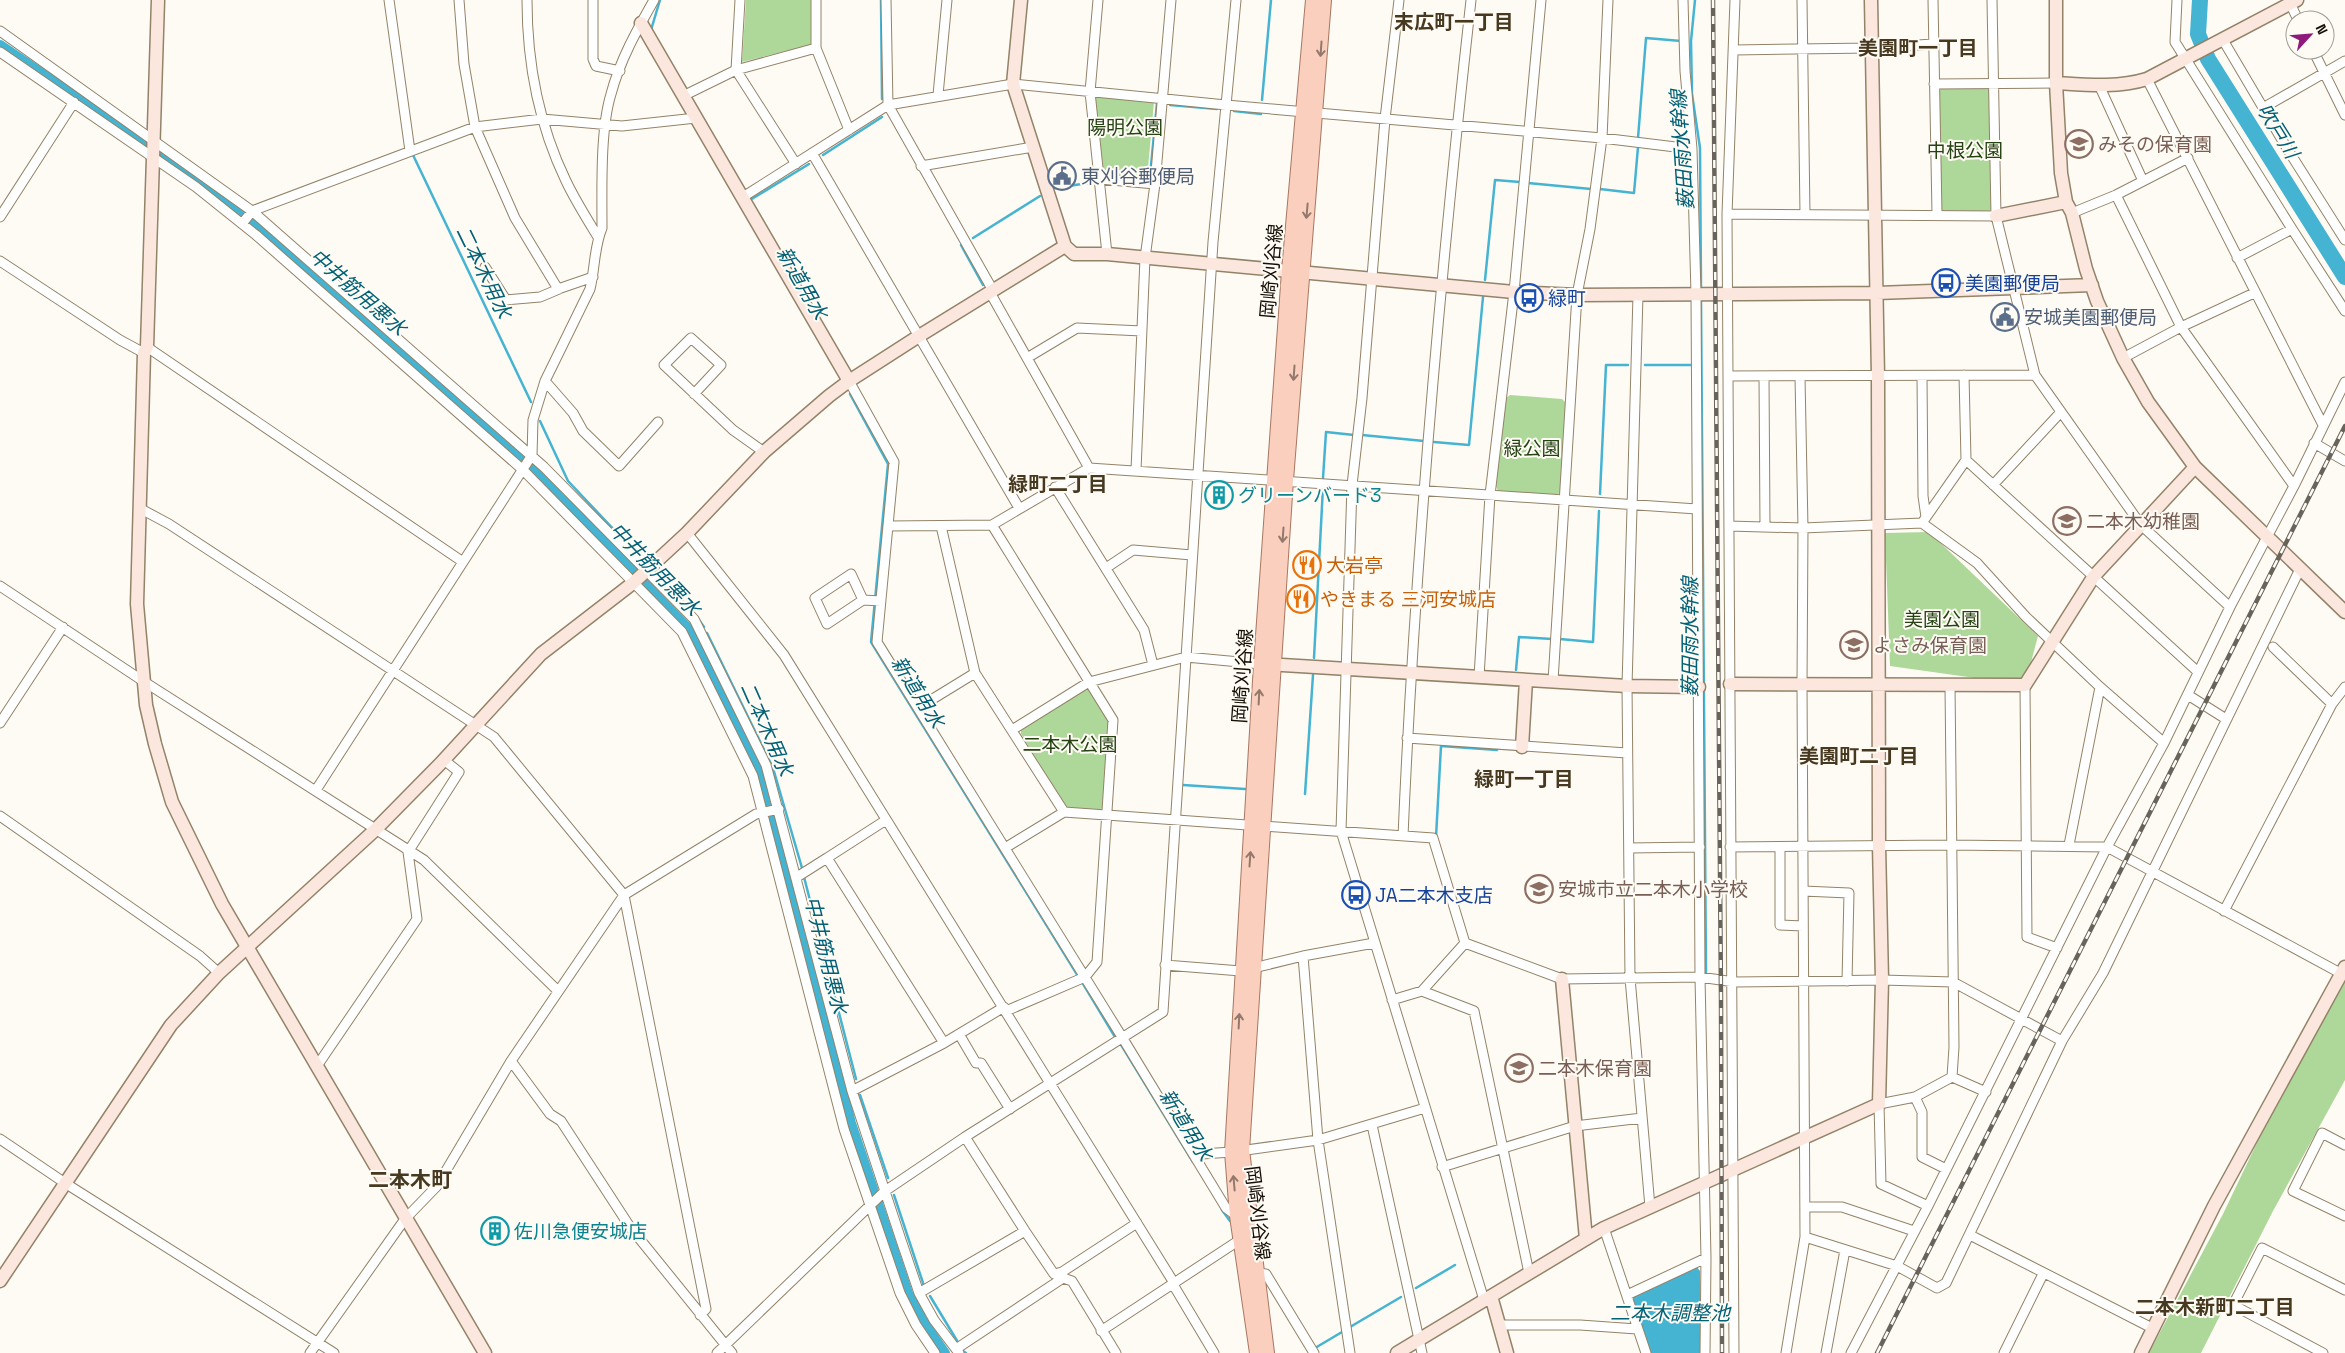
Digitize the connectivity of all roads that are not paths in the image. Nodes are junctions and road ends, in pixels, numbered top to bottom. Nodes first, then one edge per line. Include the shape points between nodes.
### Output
1 (158, 0) edge
2 (389, 0) edge
3 (459, 0) edge
4 (527, 0) edge
5 (593, 0) edge
6 (654, 0) edge
7 (740, 0) edge
8 (816, 0) edge
9 (886, 0) edge
10 (947, 0) edge
11 (1021, 0) edge
12 (1098, 0) edge
13 (1171, 0) edge
14 (1236, 0) edge
15 (1313, 0) edge
16 (1324, 0) edge
17 (1399, 0) edge
18 (1471, 0) edge
19 (1541, 0) edge
20 (1608, 0) edge
21 (1683, 0) edge
22 (1734, 0) edge
23 (1802, 0) edge
24 (1871, 0) edge
25 (1933, 0) edge
26 (1992, 0) edge
27 (2056, 0) edge
28 (2177, 0) edge
29 (2294, 2) edge
30 (641, 23) junction
31 (0, 31) edge
32 (2229, 37) junction
33 (1933, 44) junction
34 (816, 48) junction
35 (1804, 48) junction
36 (1871, 48) junction
37 (1734, 50) junction
38 (0, 52) edge
39 (2184, 60) junction
40 (2318, 60) edge
41 (2345, 62) edge
42 (736, 70) junction
43 (620, 71) junction
44 (2325, 74) junction
45 (2147, 79) junction
46 (2056, 83) junction
47 (1012, 84) junction
48 (1934, 84) junction
49 (1994, 84) junction
50 (2099, 86) junction
51 (1090, 92) junction
52 (938, 95) junction
53 (683, 96) junction
54 (1163, 98) junction
55 (74, 102) junction
56 (888, 105) junction
57 (1226, 105) junction
58 (2263, 108) junction
59 (1310, 112) junction
60 (2345, 115) edge
61 (696, 118) junction
62 (542, 119) junction
63 (1385, 119) junction
64 (606, 124) junction
65 (1457, 126) junction
66 (475, 127) junction
67 (849, 130) junction
68 (1528, 132) junction
69 (1602, 138) junction
70 (1033, 147) junction
71 (152, 148) junction
72 (1692, 149) junction
73 (410, 151) junction
74 (812, 153) junction
75 (2188, 158) junction
76 (796, 164) junction
77 (921, 166) junction
78 (1100, 179) junction
79 (2143, 181) junction
80 (1155, 184) junction
81 (2116, 195) junction
82 (743, 197) junction
83 (2066, 202) junction
84 (252, 211) junction
85 (2072, 213) junction
86 (1727, 214) junction
87 (1805, 214) junction
88 (1876, 214) junction
89 (1937, 214) junction
90 (1996, 216) junction
91 (0, 217) edge
92 (242, 224) junction
93 (2292, 229) junction
94 (598, 237) junction
95 (2345, 240) edge
96 (1065, 246) junction
97 (1107, 254) junction
98 (1146, 258) junction
99 (2237, 258) junction
100 (0, 261) edge
101 (1212, 264) junction
102 (485, 267) dead end
103 (1296, 271) junction
104 (593, 277) junction
105 (1372, 278) junction
106 (1441, 285) junction
107 (2092, 285) junction
108 (2012, 287) junction
109 (559, 289) junction
110 (992, 291) junction
111 (1514, 292) junction
112 (1727, 293) junction
113 (1876, 293) junction
114 (2254, 293) junction
115 (1696, 294) junction
116 (1578, 295) junction
117 (1638, 295) junction
118 (2345, 311) edge
119 (2181, 327) junction
120 (1142, 331) junction
121 (919, 336) junction
122 (146, 350) junction
123 (1027, 358) junction
124 (2123, 358) junction
125 (1964, 375) junction
126 (2035, 375) junction
127 (1728, 376) junction
128 (1764, 376) junction
129 (1878, 376) junction
130 (1922, 376) junction
131 (1800, 377) junction
132 (848, 381) junction
133 (545, 382) junction
134 (2345, 382) edge
135 (694, 394) junction
136 (2060, 413) junction
137 (658, 422) dead end
138 (2323, 425) junction
139 (2314, 443) junction
140 (764, 452) junction
141 (532, 455) junction
142 (1966, 460) junction
143 (2345, 461) edge
144 (2195, 467) junction
145 (1088, 468) junction
146 (523, 470) junction
147 (1136, 470) junction
148 (1198, 474) junction
149 (1281, 479) junction
150 (1352, 485) junction
151 (1993, 485) junction
152 (1055, 486) junction
153 (2294, 486) junction
154 (1424, 490) junction
155 (1490, 495) junction
156 (1564, 500) junction
157 (1633, 504) junction
158 (141, 508) junction
159 (1020, 508) junction
160 (1697, 509) junction
161 (1924, 520) junction
162 (992, 525) junction
163 (1878, 525) junction
164 (2141, 525) junction
165 (889, 526) junction
166 (941, 526) junction
167 (1729, 526) junction
168 (1765, 527) junction
169 (1803, 528) junction
170 (687, 533) junction
171 (2266, 537) junction
172 (1192, 555) junction
173 (463, 562) junction
174 (1106, 568) junction
175 (2300, 570) junction
176 (2094, 576) junction
177 (639, 577) junction
178 (0, 586) edge
179 (873, 601) junction
180 (2230, 607) junction
181 (2345, 612) edge
182 (63, 627) junction
183 (2052, 641) junction
184 (2273, 647) dead end
185 (1186, 657) junction
186 (1267, 664) junction
187 (1153, 665) junction
188 (1347, 668) junction
189 (394, 670) junction
190 (2198, 672) junction
191 (975, 673) junction
192 (1412, 674) junction
193 (1478, 677) junction
194 (1526, 680) junction
195 (144, 681) junction
196 (1553, 681) junction
197 (1089, 682) junction
198 (1730, 684) junction
199 (1802, 684) junction
200 (1878, 685) junction
201 (1950, 685) junction
202 (2025, 685) junction
203 (1627, 686) junction
204 (1699, 687) junction
205 (2100, 687) junction
206 (2345, 687) edge
207 (2188, 695) junction
208 (2332, 704) junction
209 (918, 708) junction
210 (2226, 719) junction
211 (0, 723) edge
212 (477, 724) junction
213 (1012, 730) junction
214 (1407, 738) junction
215 (2164, 743) junction
216 (1522, 747) junction
217 (1627, 753) junction
218 (444, 760) junction
219 (316, 790) junction
220 (779, 809) junction
221 (1064, 812) junction
222 (763, 813) junction
223 (0, 816) edge
224 (1108, 816) junction
225 (886, 820) junction
226 (1175, 821) junction
227 (1257, 825) junction
228 (375, 830) junction
229 (1341, 831) junction
230 (1403, 836) junction
231 (1950, 844) junction
232 (1879, 845) junction
233 (2026, 845) junction
234 (2069, 845) junction
235 (1803, 846) junction
236 (1700, 847) junction
237 (1730, 847) junction
238 (1780, 847) junction
239 (2108, 847) junction
240 (1005, 848) junction
241 (1629, 848) junction
242 (408, 852) junction
243 (827, 858) junction
244 (2152, 872) junction
245 (797, 877) junction
246 (1803, 891) junction
247 (624, 895) junction
248 (2224, 911) junction
249 (1803, 926) junction
250 (1374, 943) junction
251 (1465, 944) junction
252 (247, 948) junction
253 (2056, 948) junction
254 (1303, 956) junction
255 (1165, 965) junction
256 (1247, 970) junction
257 (2343, 971) edge
258 (219, 973) junction
259 (1085, 977) junction
260 (1700, 977) junction
261 (1630, 978) junction
262 (1562, 979) junction
263 (1847, 980) junction
264 (1882, 980) junction
265 (1734, 982) junction
266 (1804, 982) junction
267 (1953, 982) junction
268 (558, 991) junction
269 (1422, 991) junction
270 (1392, 1000) junction
271 (1005, 1009) junction
272 (2022, 1018) junction
273 (959, 1034) junction
274 (1122, 1037) junction
275 (2062, 1041) junction
276 (944, 1043) junction
277 (511, 1061) junction
278 (317, 1066) junction
279 (1952, 1077) junction
280 (1050, 1084) junction
281 (852, 1091) junction
282 (1986, 1092) junction
283 (1914, 1097) junction
284 (1879, 1104) junction
285 (1425, 1108) junction
286 (1010, 1109) junction
287 (1642, 1118) junction
288 (1372, 1125) junction
289 (1575, 1126) junction
290 (965, 1137) junction
291 (1805, 1138) junction
292 (0, 1139) edge
293 (1318, 1140) junction
294 (2345, 1145) edge
295 (1503, 1148) junction
296 (1237, 1151) junction
297 (1192, 1152) junction
298 (1442, 1166) junction
299 (1946, 1169) junction
300 (1732, 1171) junction
301 (65, 1183) junction
302 (1704, 1184) junction
303 (885, 1191) junction
304 (870, 1204) junction
305 (1928, 1206) junction
306 (1650, 1207) junction
307 (1805, 1208) junction
308 (1237, 1216) junction
309 (2345, 1216) edge
310 (405, 1219) junction
311 (1137, 1224) junction
312 (1604, 1228) junction
313 (1025, 1231) junction
314 (1914, 1231) junction
315 (1970, 1235) junction
316 (1806, 1237) junction
317 (1241, 1239) junction
318 (1586, 1239) junction
319 (1845, 1250) junction
320 (1706, 1258) junction
321 (1897, 1266) junction
322 (1256, 1273) junction
323 (1529, 1273) junction
324 (2043, 1274) junction
325 (1063, 1275) junction
326 (0, 1281) edge
327 (1174, 1283) junction
328 (2345, 1290) edge
329 (919, 1293) junction
330 (1627, 1295) junction
331 (1487, 1298) junction
332 (700, 1315) junction
333 (1500, 1325) junction
334 (2152, 1328) junction
335 (1637, 1329) junction
336 (1101, 1331) junction
337 (1419, 1340) junction
338 (317, 1342) junction
339 (726, 1345) junction
340 (957, 1351) edge
341 (310, 1353) edge
342 (334, 1353) edge
343 (484, 1353) edge
344 (717, 1353) edge
345 (732, 1353) edge
346 (934, 1353) edge
347 (1116, 1353) edge
348 (1214, 1353) edge
349 (1257, 1353) edge
350 (1267, 1353) edge
351 (1314, 1353) edge
352 (1350, 1353) edge
353 (1397, 1353) edge
354 (1422, 1353) edge
355 (1507, 1353) edge
356 (1646, 1353) edge
357 (1705, 1353) edge
358 (1734, 1353) edge
359 (1786, 1353) edge
360 (1826, 1353) edge
361 (1851, 1353) edge
362 (2004, 1353) edge
363 (2141, 1353) edge
364 (2323, 1353) edge

1 - 71 street
2 - 73 street
3 - 66 street via 464,64
4 - 62 street via 527,29
5 - 43 street via 593,59 596,66
6 - 30 street
7 - 42 street
8 - 34 street
9 - 56 street
10 - 52 street
11 - 47 street
12 - 51 street
13 - 54 street
14 - 57 street
15 - 59 main road, 岡崎刈谷線
16 -> 59 main road, 岡崎刈谷線
17 - 63 street
18 - 65 street
19 - 68 street
20 - 69 street
21 - 72 street
22 - 37 street
23 - 35 street
24 - 36 street
25 - 33 street
26 - 49 street
27 - 46 street
28 - 39 street via 2175,42
29 - 32 street
30 - 43 street
30 - 53 street
31 - 71 street
32 - 39 street
32 - 58 street
33 - 36 street
33 - 48 street
34 - 42 street
34 - 67 street
35 - 36 street
35 - 37 street
35 - 87 street
36 - 88 street
37 - 86 street
38 - 55 street
39 - 45 street
39 - 93 street
40 - 44 street
41 - 44 street
42 - 53 street
42 - 76 street
43 - 64 street via 610,94
44 - 58 street
44 - 60 street
45 - 50 street via 2127,85
45 - 75 street
46 - 49 street
46 - 50 street
46 - 83 street via 2061,173
47 - 51 street
47 - 52 street
47 - 70 street
48 - 49 street
48 - 89 street
49 - 90 street
50 - 79 street
51 - 54 street
51 - 78 street
52 - 56 street
53 - 61 street
54 - 57 street
54 - 80 street
55 - 71 street
55 - 91 street
56 - 67 street
56 - 77 street
57 - 59 street
57 - 101 street
58 - 95 street
59 - 63 street
59 - 103 main road, 岡崎刈谷線
61 - 64 street via 622,126
61 - 82 street
62 - 64 street
62 - 66 street
62 - 94 street via 566,181
63 - 65 street
63 - 105 street
64 - 94 street via 602,228
65 - 68 street
65 - 106 street
66 - 73 street
66 - 109 street via 515,218
67 - 74 street
68 - 69 street
68 - 111 street
69 - 72 street
69 - 116 street
70 - 77 street
70 - 96 street
71 - 84 street
71 - 92 street
71 - 122 street
72 - 115 street
73 - 84 street
74 - 76 street
74 - 121 street
75 - 79 street
75 - 99 street
76 - 82 street
77 - 110 street
78 - 80 street
78 - 97 street
79 - 81 street
80 - 98 street
81 - 85 street
81 - 119 street
82 - 132 street
83 - 85 street
83 - 90 street
84 - 92 street
84 - 141 street
85 - 107 street
86 - 87 street
86 - 112 street
87 - 88 street
88 - 89 street
88 - 113 street
89 - 90 street
90 - 108 street
92 - 146 street
93 - 99 street
93 - 118 street
94 - 104 street
96 - 97 street via 1074,254
96 - 110 street
97 - 98 street
98 - 101 street
98 - 120 street
99 - 114 street
100 - 122 street via 120,340
101 - 103 street
101 - 148 street
102 - 109 street via 506,300 540,297
103 - 105 street
103 - 149 main road, 岡崎刈谷線
104 - 109 street
104 - 133 street
105 - 106 street
105 - 150 street
106 - 111 street
106 - 154 street
107 - 108 street
107 - 124 street
108 - 113 street
108 - 126 street
110 - 121 street
110 - 123 street
111 - 116 street
111 - 155 street
112 - 113 street
112 - 115 street
112 - 127 street
113 - 129 street
114 - 119 street
114 - 138 street
115 - 117 street
115 - 160 street
116 - 117 street
116 - 156 street
117 - 157 street
119 - 124 street
119 - 153 street
120 - 123 street via 1077,328
120 - 147 street
121 - 132 street
121 - 159 street
122 - 158 street
122 - 173 street
123 - 145 street
124 - 144 street via 2148,402
125 - 126 street
125 - 130 street
125 - 142 street
126 - 136 street
127 - 128 street
127 - 167 street
128 - 131 street
128 - 168 street
129 - 130 street
129 - 131 street
129 - 163 street
130 - 161 street
131 - 169 street
132 - 140 street
132 - 165 street via 894,462
133 - 137 street via 573,413 583,431 619,466
133 - 141 street via 533,420
134 - 138 street
135 - 135 street via 664,365 691,338 721,365
135 - 140 street via 733,430
136 - 151 street
136 - 164 street
138 - 139 street
139 - 143 street
139 - 153 street
140 - 170 street
141 - 146 street
141 - 177 street
142 - 151 street
142 - 161 street
144 - 164 street
144 - 171 street
145 - 147 street
145 - 152 street
146 - 173 street
146 - 177 street
147 - 148 street
148 - 149 street
148 - 172 street
149 - 150 street
149 - 186 main road, 岡崎刈谷線
150 - 154 street
150 - 188 street
151 - 176 street
152 - 159 street
152 - 174 street
153 - 171 street
154 - 155 street
154 - 192 street
155 - 156 street
155 - 193 street
156 - 157 street
156 - 196 street
157 - 160 street
157 - 203 street
158 - 189 street
158 - 195 street via 137,604
159 - 162 street
160 - 204 street
161 - 163 street
161 - 183 street via 1977,563
162 - 166 street
162 - 197 street
163 - 169 street
163 - 200 street
164 - 176 street
164 - 180 street
165 - 166 street
165 - 179 street
166 - 191 street
167 - 168 street
167 - 198 street
168 - 169 street
169 - 199 street
170 - 177 street
170 - 225 street via 784,656
171 - 175 street
171 - 180 street
172 - 174 street via 1133,550
172 - 185 street
173 - 189 street
174 - 187 street via 1144,630
175 - 181 street
175 - 210 street
176 - 183 street
176 - 190 street
177 - 212 street via 541,654
177 - 220 street via 694,619 766,764
177 - 222 street via 682,632 753,776
178 - 182 street
179 - 179 street via 851,574 814,598 827,624
179 - 209 street via 877,642
180 - 190 street
182 - 195 street
182 - 211 street
183 - 202 street
183 - 205 street
184 - 208 street
185 - 186 street
185 - 187 street
185 - 226 street
186 - 188 street
186 - 227 main road, 岡崎刈谷線
187 - 197 street
188 - 192 street
188 - 229 street
189 - 212 street
189 - 219 street
190 - 207 street
191 - 209 street
191 - 213 street
192 - 193 street
192 - 214 street
193 - 194 street
194 - 196 street
194 - 216 street
195 - 219 street
195 - 252 street via 155,744 172,802
196 - 203 street
197 - 213 street
197 - 224 street via 1113,720
198 - 199 street
198 - 237 street
199 - 200 street
199 - 235 street
200 - 201 street
200 - 232 street
201 - 202 street
201 - 231 street
202 - 233 street
203 - 204 street
203 - 217 street
204 - 236 street
205 - 215 street
205 - 234 street
206 - 208 street
207 - 210 street
207 - 215 street
208 - 248 street
209 - 240 street
210 - 244 street
212 - 218 street
212 - 247 street via 494,737
213 - 221 street
214 - 216 street
214 - 230 street
215 - 239 street
216 - 217 street
217 - 241 street
218 - 228 street
218 - 242 street via 459,772
219 - 228 street
220 - 222 street
220 - 245 street
221 - 224 street
221 - 240 street
222 - 247 street via 756,814
222 - 304 street via 844,1129
223 - 258 street via 200,956
224 - 226 street
224 - 259 street via 1096,962
225 - 243 street
225 - 271 street
226 - 227 street
226 - 255 street
227 - 229 street
227 - 256 main road, 岡崎刈谷線
228 - 242 street
228 - 252 street
229 - 230 street
229 - 250 street
230 - 251 street via 1433,838
231 - 232 street
231 - 233 street
231 - 267 street
232 - 235 street
232 - 264 street
233 - 234 street
233 - 253 street via 2027,938
234 - 239 street
235 - 238 street
235 - 246 street
236 - 241 street
236 - 260 street
237 - 238 street
237 - 265 street
238 - 249 street via 1780,925
239 - 244 street
239 - 253 street
240 - 259 street
241 - 261 street
242 - 268 street via 424,860
242 - 278 street via 417,920
243 - 245 street
243 - 276 street
244 - 248 street
244 - 275 street via 2103,973
245 - 281 street
246 - 249 street
246 - 263 street via 1849,893
247 - 268 street
247 - 332 street via 706,1309
248 - 257 street
249 - 266 street
250 - 254 street
250 - 270 street
251 - 262 street
251 - 269 street
252 - 258 street
252 - 278 street
253 - 272 street
254 - 256 street
254 - 293 street
255 - 256 street
255 - 274 street via 1163,1012
256 - 296 main road, 岡崎刈谷線
257 - 334 street via 2214,1206
258 - 301 street via 159,1039
259 - 271 street
259 - 274 street
260 - 261 street
260 - 265 street
260 - 302 street
261 - 262 street
261 - 287 street
262 - 289 street
263 - 264 street
263 - 266 street
264 - 267 street
264 - 284 street
265 - 266 street
265 - 300 street
266 - 291 street
267 - 272 street
267 - 279 street
268 - 277 street
269 - 270 street
269 - 295 street via 1474,1011
270 - 285 street
271 - 273 street
271 - 280 street
272 - 275 street
272 - 282 street
273 - 276 street
273 - 286 street via 976,1063 982,1063
274 - 280 street
274 - 297 street
275 - 315 street
276 - 281 street
277 - 310 street via 437,1186
277 - 332 street via 550,1114 561,1121 630,1226
278 - 310 street
279 - 282 street
279 - 283 street
280 - 286 street
280 - 311 street
281 - 303 street
282 - 299 street
283 - 284 street
283 - 299 street via 1922,1112 1922,1157
284 - 291 street
284 - 305 street via 1881,1184
285 - 288 street
285 - 298 street
286 - 290 street
287 - 289 street
287 - 306 street
288 - 293 street
288 - 337 street
289 - 295 street
289 - 318 street
290 - 303 street
290 - 313 street
291 - 300 street
291 - 307 street
292 - 301 street
293 - 296 street
293 - 352 street
294 - 309 street via 2322,1133 2293,1190
295 - 298 street
295 - 323 street
296 - 297 street
308 -> 296 main road, 岡崎刈谷線
296 - 322 main road, 岡崎刈谷線
297 - 308 street via 1226,1208
298 - 331 street
299 - 305 street
300 - 302 street
300 - 358 street
301 - 326 street
301 - 338 street
302 - 306 street
302 - 320 street
303 - 304 street
303 - 329 street
304 - 339 street
304 - 346 street via 900,1293
305 - 314 street
306 - 312 street
307 - 314 street via 1842,1206
307 - 316 street
308 - 317 main road, 岡崎刈谷線
310 - 338 street
310 - 343 street
311 - 325 street
311 - 327 street
312 - 318 street
312 - 330 street
313 - 325 street via 1054,1274
313 - 329 street
314 - 321 street
315 - 321 street via 1941,1287
315 - 324 street
316 - 319 street
316 - 359 street
317 - 327 street
317 - 349 main road, 岡崎刈谷線
318 - 323 street
319 - 321 street
319 - 360 street
320 - 330 street
320 - 357 street
321 - 361 street
322 - 350 main road, 岡崎刈谷線
322 - 351 street via 1266,1274
323 - 331 street
324 - 334 street
324 - 362 street
325 - 336 street via 1072,1280
325 - 340 street
327 - 336 street
327 - 348 street
328 - 364 street via 2262,1248 2233,1305
329 - 340 street
330 - 335 street
331 - 333 street
331 - 337 street
332 - 339 street
333 - 335 street
333 - 355 street
334 - 363 street
335 - 356 street
336 - 347 street
337 - 353 street
337 - 354 street
338 - 341 street
338 - 342 street
339 - 344 street
339 - 345 street

